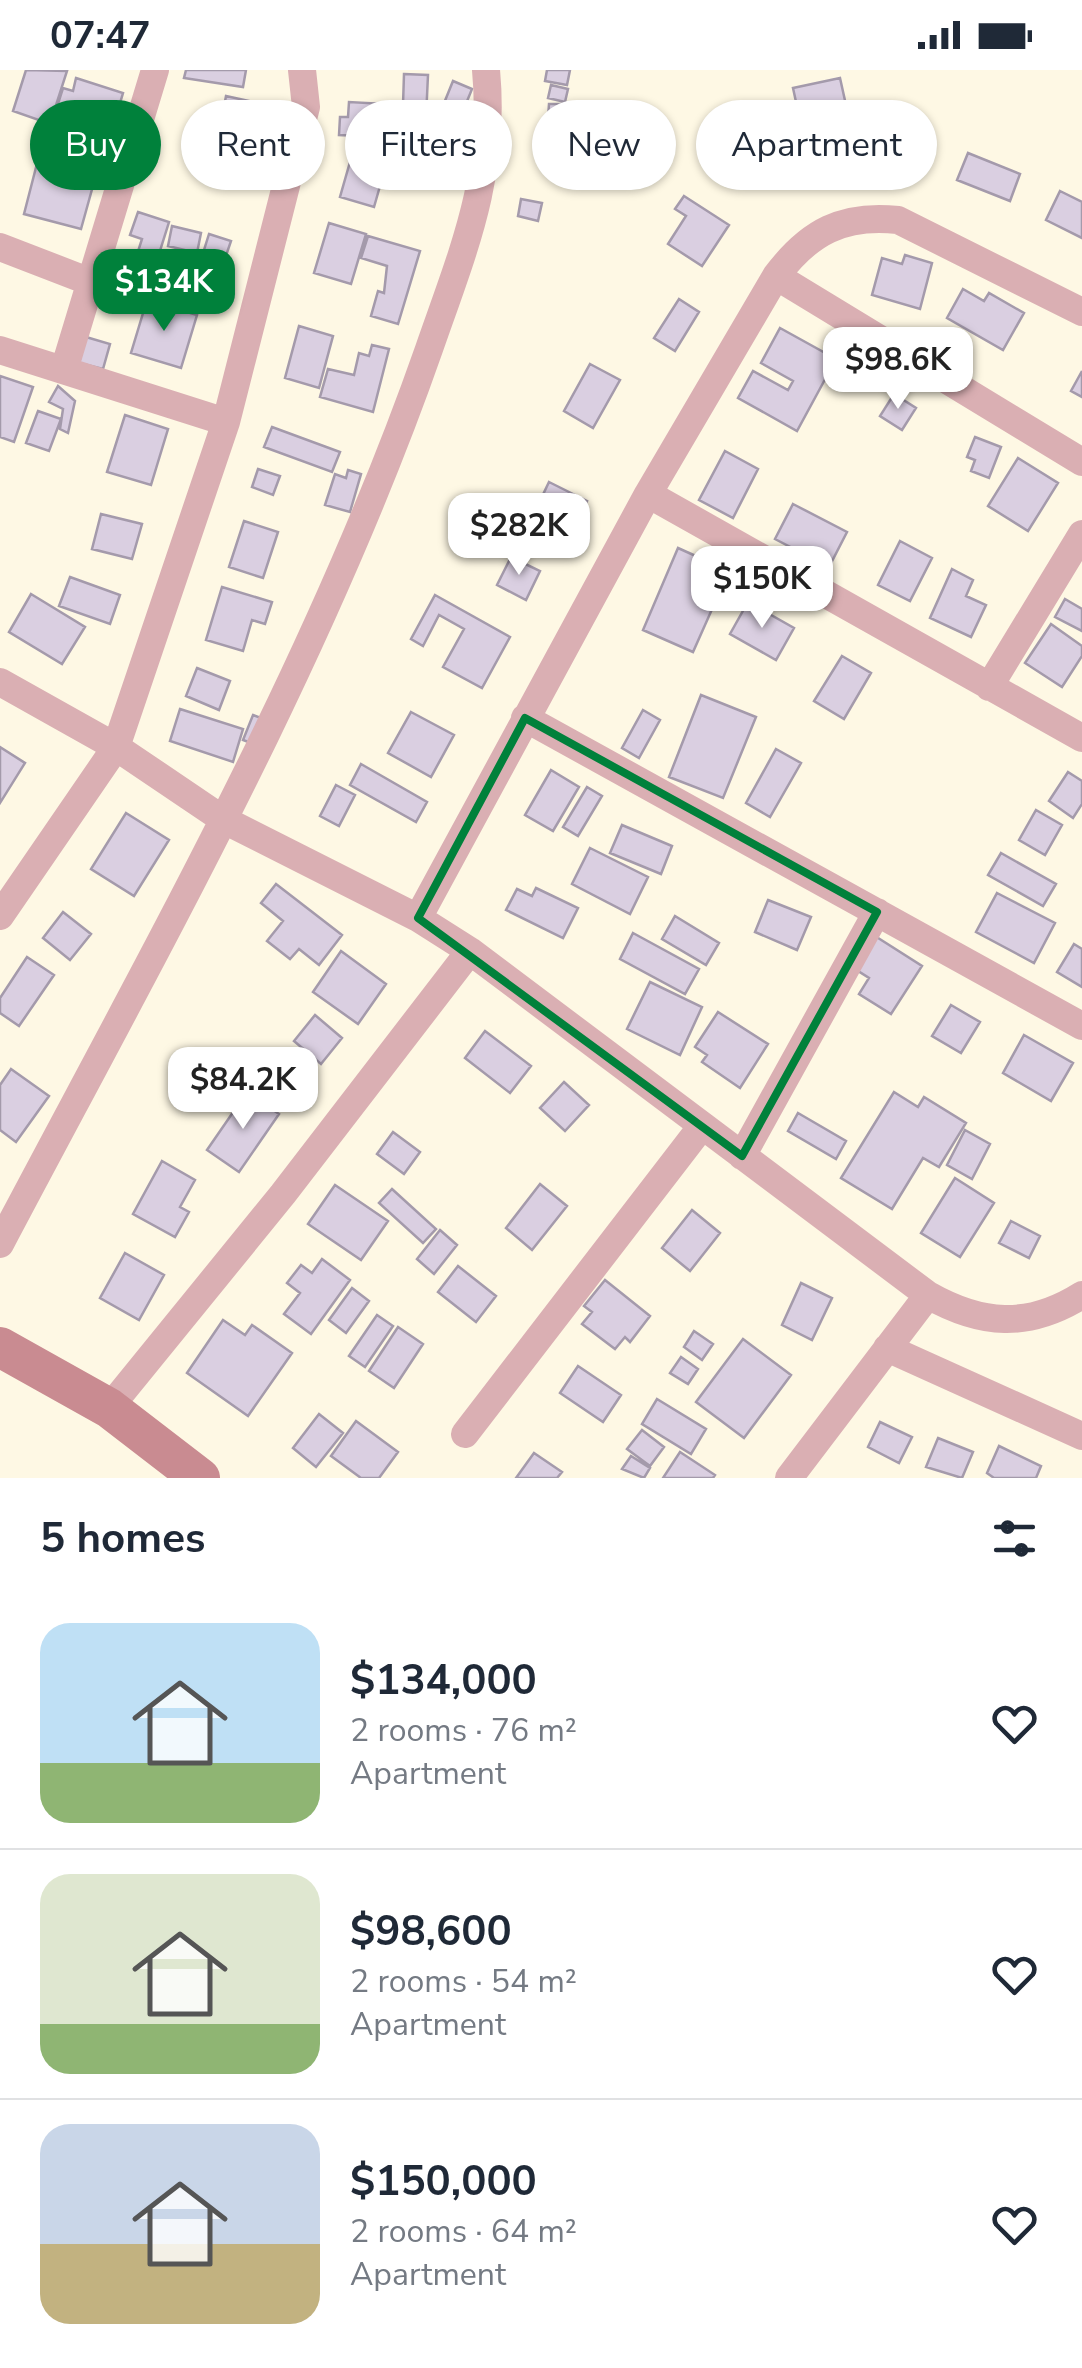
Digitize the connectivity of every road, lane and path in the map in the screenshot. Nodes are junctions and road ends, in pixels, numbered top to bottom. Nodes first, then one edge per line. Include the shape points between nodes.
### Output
1 (155, 70) edge
2 (302, 70) edge
3 (486, 70) edge
4 (0, 247) edge
5 (776, 276) junction
6 (88, 281) junction
7 (1082, 312) edge
8 (0, 350) edge
9 (64, 370) junction
10 (226, 422) junction
11 (1082, 462) edge
12 (648, 494) junction
13 (1082, 534) edge
14 (0, 682) edge
15 (989, 687) junction
16 (525, 718) junction
17 (1082, 738) edge
18 (116, 748) junction
19 (224, 820) junction
20 (878, 912) junction
21 (0, 916) edge
22 (418, 918) junction
23 (470, 951) junction
24 (1082, 1026) edge
25 (702, 1126) junction
26 (742, 1156) junction
27 (0, 1244) edge
28 (1082, 1294) edge
29 (928, 1296) junction
30 (0, 1347) edge
31 (887, 1348) junction
32 (109, 1408) junction
33 (465, 1434) dead end
34 (1082, 1436) edge
35 (200, 1478) edge
36 (789, 1478) edge

1 - 6 street
2 - 10 street via 306,107
3 - 19 street via 492,124 484,178 396,449
4 - 6 street
5 - 7 street via 798,246 832,224 885,218
5 - 11 street
5 - 12 street
6 - 9 street
8 - 9 street
9 - 10 street
10 - 18 street
12 - 15 street
12 - 16 street
13 - 15 street
14 - 18 street
15 - 17 street
16 - 20 street
16 - 22 street
18 - 19 street
18 - 21 street
19 - 22 street
19 - 27 street
20 - 24 street
20 - 26 street
22 - 23 street
23 - 25 street
23 - 32 street
25 - 26 street
25 - 33 street
26 - 29 street
28 - 29 street via 1002,1321 964,1316
29 - 31 street
30 - 32 street
31 - 34 street
31 - 36 street
32 - 35 street

